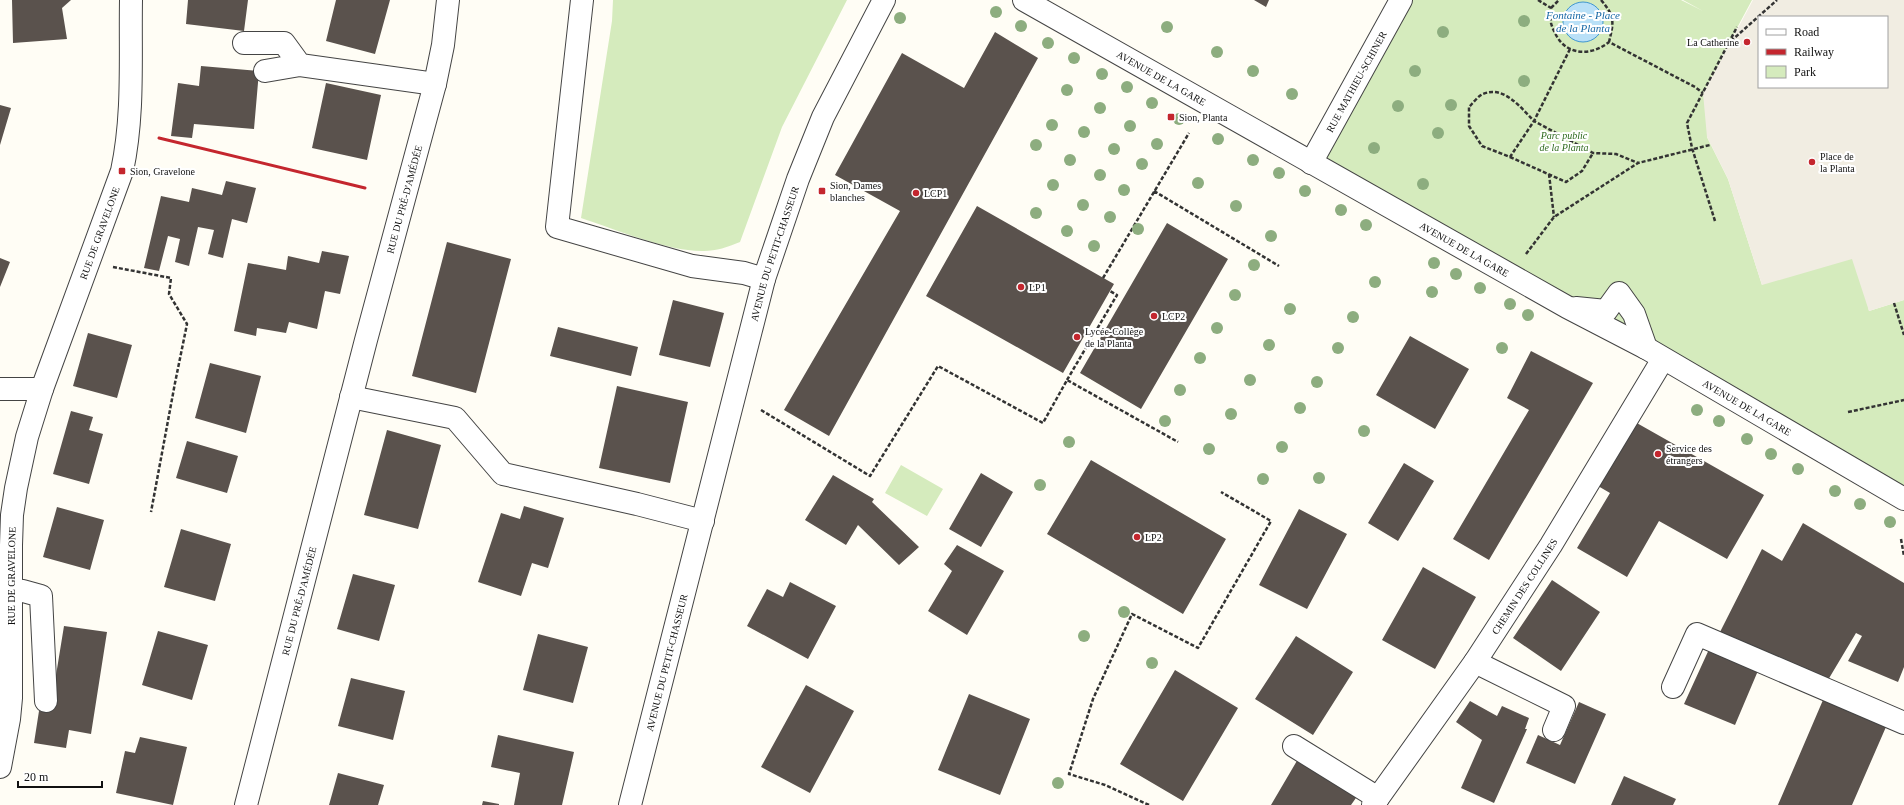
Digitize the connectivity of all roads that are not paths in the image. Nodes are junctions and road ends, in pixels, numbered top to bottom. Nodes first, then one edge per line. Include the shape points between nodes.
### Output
1 (131, 0) edge
2 (448, 0) edge
3 (582, 0) edge
4 (884, 0) edge
5 (1024, 0) edge
6 (1402, 0) edge
7 (244, 43) dead end
8 (300, 65) junction
9 (265, 71) dead end
10 (435, 84) junction
11 (1311, 163) junction
12 (764, 279) junction
13 (1567, 307) junction
14 (1654, 354) junction
15 (0, 389) edge
16 (42, 389) junction
17 (351, 397) junction
18 (1904, 499) edge
19 (703, 521) junction
20 (10, 590) junction
21 (1476, 662) junction
22 (1673, 687) dead end
23 (46, 701) dead end
24 (1904, 723) edge
25 (1554, 730) dead end
26 (1294, 746) dead end
27 (0, 767) edge
28 (1375, 802) edge
29 (246, 805) edge
30 (630, 805) edge

1 - 16 street, RUE DE GRAVELONE via 130,117 122,171
2 - 10 street, RUE DU PRÉ-D'AMÉDÉE
3 - 12 street via 557,227 692,266 744,273
4 - 12 street, AVENUE DU PETIT-CHASSEUR via 822,117
5 - 11 street, AVENUE DE LA GARE
6 - 11 street, RUE MATHIEU-SCHINER
7 - 8 street via 284,43
8 - 9 street
8 - 10 street
10 - 17 street, RUE DU PRÉ-D'AMÉDÉE
11 - 13 street, AVENUE DE LA GARE
12 - 19 street, AVENUE DU PETIT-CHASSEUR
13 - 14 street, AVENUE DE LA GARE
13 - 14 street via 1606,311 1619,293 1634,314
14 - 18 street, AVENUE DE LA GARE
14 - 21 street, CHEMIN DES COLLINES via 1548,550
15 - 16 street
16 - 20 street, RUE DE GRAVELONE via 27,437 16,488 12,516
17 - 19 street via 455,418 504,474
17 - 29 street, RUE DU PRÉ-D'AMÉDÉE
19 - 30 street, AVENUE DU PETIT-CHASSEUR
20 - 23 street via 41,596
20 - 27 street, RUE DE GRAVELONE via 11,698
21 - 25 street via 1564,706
21 - 28 street, CHEMIN DES COLLINES
22 - 24 street via 1697,634
26 - 28 street

